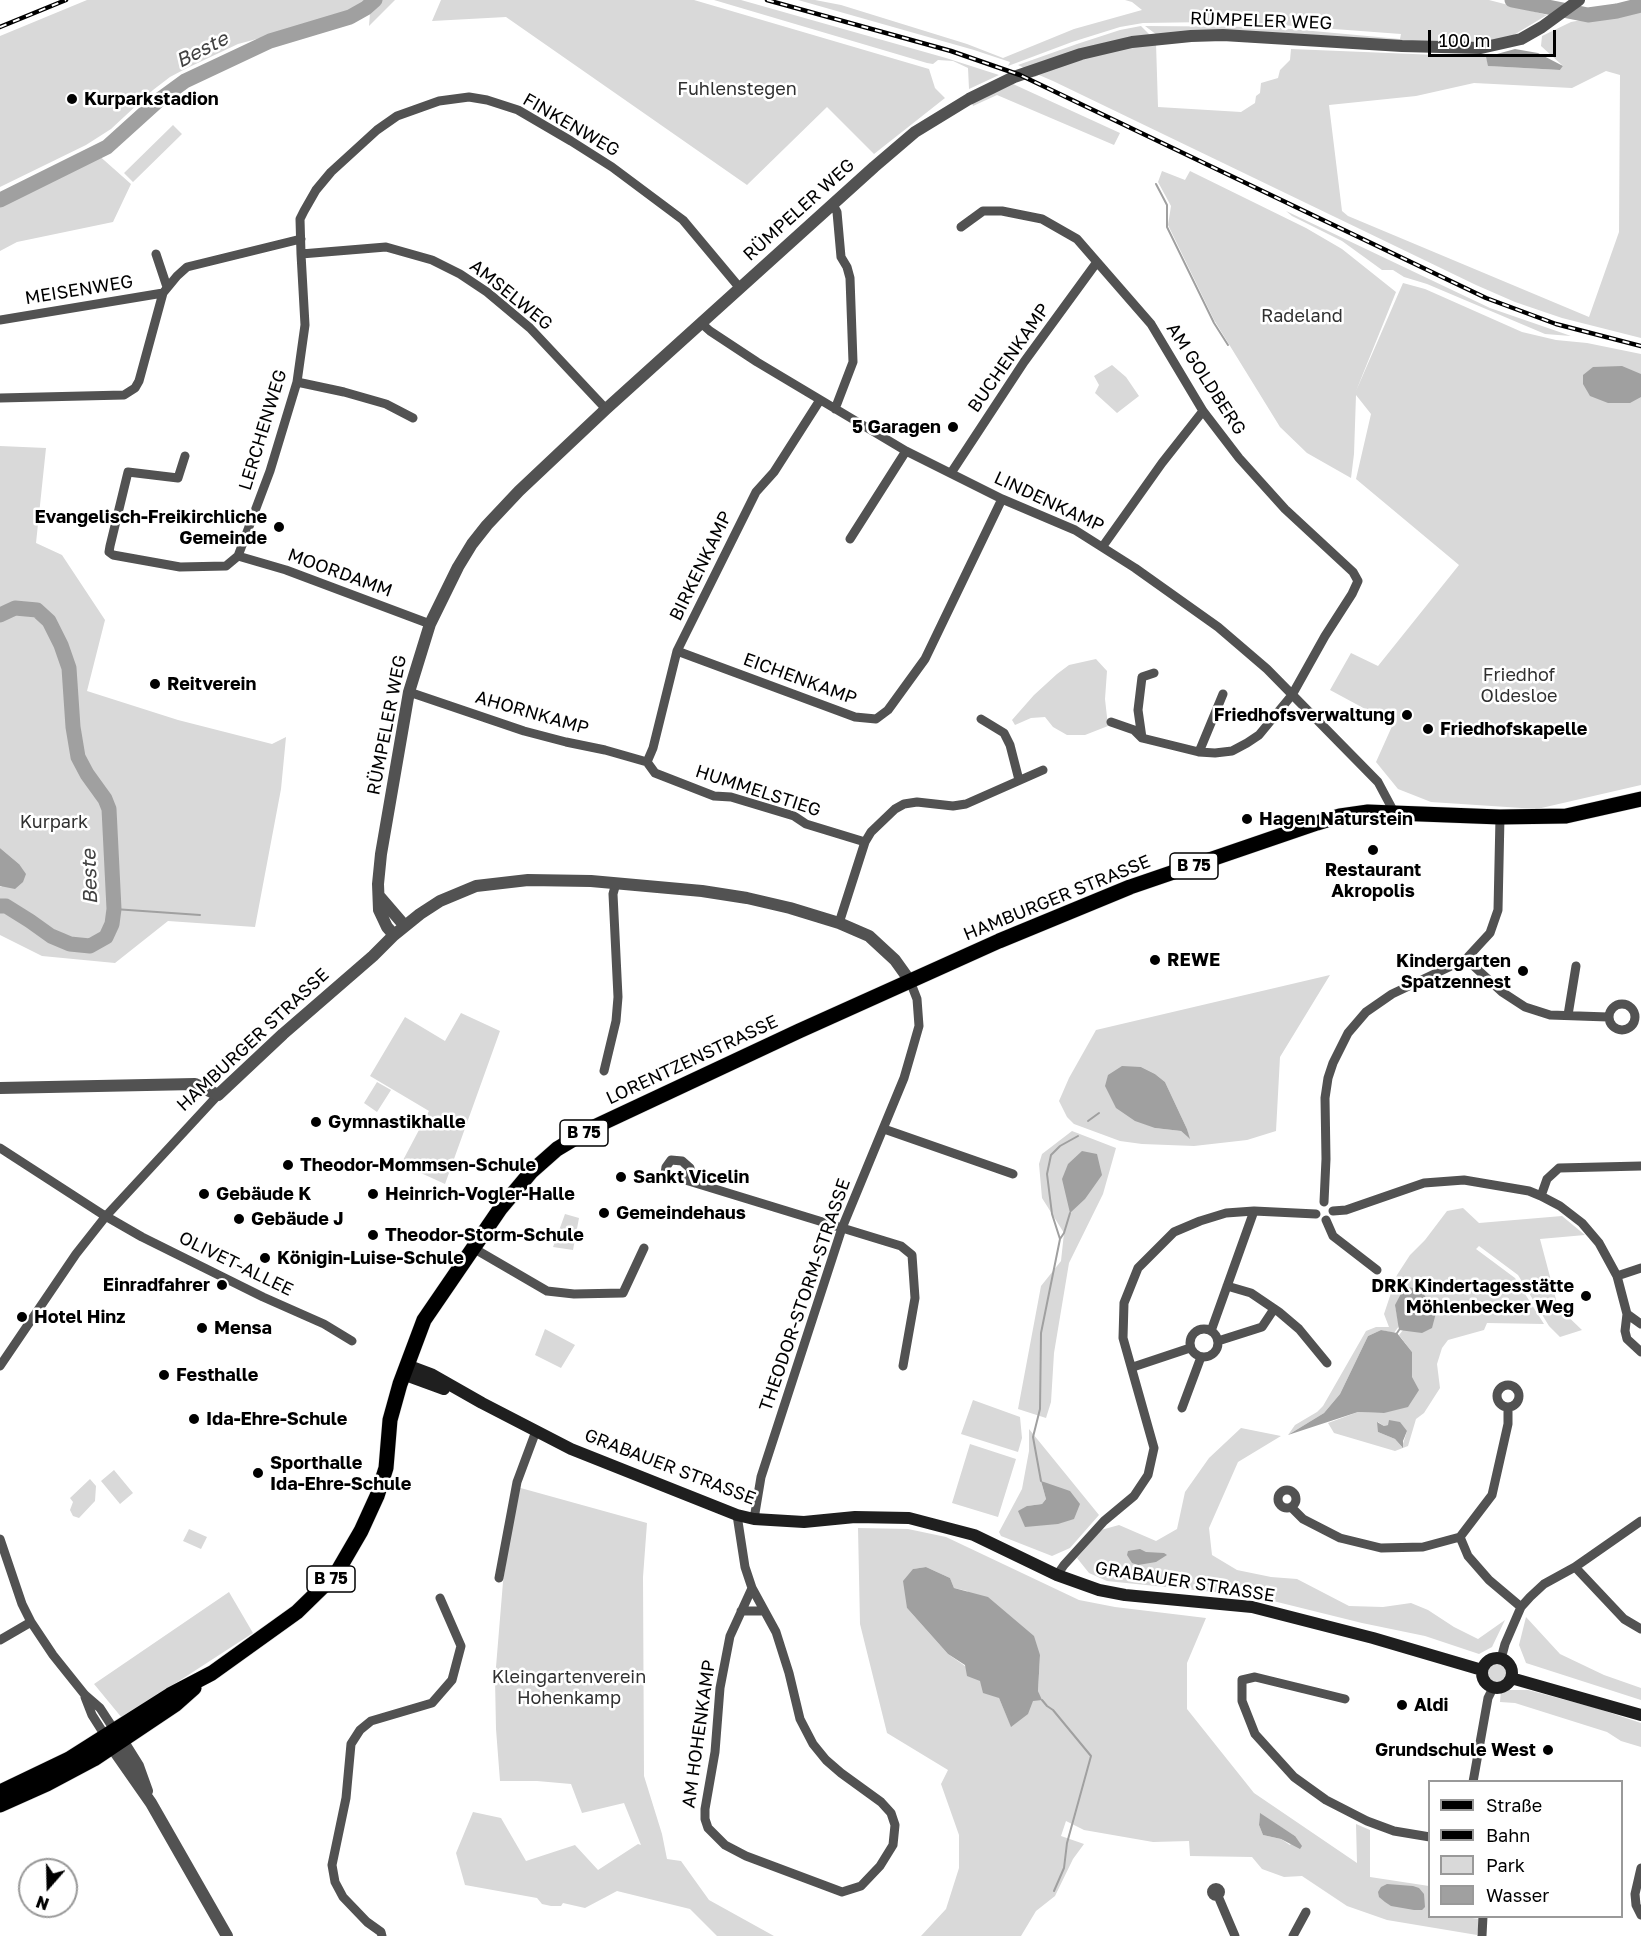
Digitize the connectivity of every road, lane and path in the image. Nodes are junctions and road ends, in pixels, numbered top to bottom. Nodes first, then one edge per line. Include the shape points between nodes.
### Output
1 (1579, 0) edge
2 (833, 205) junction
3 (961, 227) dead end
4 (301, 239) junction
5 (156, 254) dead end
6 (301, 254) junction
7 (1097, 262) junction
8 (739, 287) junction
9 (165, 290) junction
10 (0, 320) edge
11 (701, 323) junction
12 (297, 382) junction
13 (0, 398) edge
14 (820, 400) junction
15 (606, 409) junction
16 (835, 409) junction
17 (1203, 411) junction
18 (413, 418) dead end
19 (906, 451) junction
20 (185, 456) dead end
21 (951, 473) junction
22 (1002, 499) junction
23 (850, 539) dead end
24 (1102, 546) junction
25 (238, 556) junction
26 (430, 624) junction
27 (677, 651) junction
28 (1154, 673) dead end
29 (409, 692) junction
30 (1223, 694) dead end
31 (1292, 695) junction
32 (981, 719) dead end
33 (1111, 722) dead end
34 (1142, 738) junction
35 (1199, 752) junction
36 (647, 762) junction
37 (1043, 770) dead end
38 (1019, 780) junction
39 (1641, 799) edge
40 (1394, 812) junction
41 (1500, 818) junction
42 (865, 842) junction
43 (616, 883) junction
44 (379, 896) junction
45 (839, 923) junction
46 (404, 925) junction
47 (394, 935) junction
48 (1466, 959) junction
49 (1575, 966) dead end
50 (910, 981) junction
51 (1568, 1015) junction
52 (1608, 1017) dead end
53 (604, 1071) dead end
54 (0, 1088) edge
55 (218, 1095) junction
56 (884, 1129) junction
57 (0, 1148) edge
58 (1641, 1166) edge
59 (1013, 1174) dead end
60 (692, 1182) dead end
61 (1541, 1196) junction
62 (1324, 1202) junction
63 (1254, 1211) junction
64 (1333, 1211) junction
65 (1316, 1214) junction
66 (106, 1216) junction
67 (1326, 1220) junction
68 (842, 1228) junction
69 (474, 1246) junction
70 (644, 1248) dead end
71 (1641, 1268) edge
72 (1377, 1270) dead end
73 (1617, 1276) junction
74 (1227, 1286) junction
75 (1274, 1309) junction
76 (1627, 1314) junction
77 (1641, 1324) edge
78 (1211, 1331) junction
79 (352, 1341) dead end
80 (1218, 1341) junction
81 (1190, 1348) junction
82 (1641, 1352) edge
83 (1201, 1357) junction
84 (1327, 1363) dead end
85 (0, 1366) edge
86 (903, 1366) dead end
87 (1133, 1367) junction
88 (410, 1371) junction
89 (1508, 1407) dead end
90 (1182, 1408) dead end
91 (536, 1431) junction
92 (1291, 1507) dead end
93 (737, 1515) junction
94 (754, 1519) junction
95 (1641, 1521) edge
96 (1460, 1537) junction
97 (0, 1539) edge
98 (1575, 1567) junction
99 (1057, 1575) junction
100 (499, 1578) dead end
101 (752, 1588) junction
102 (440, 1598) dead end
103 (1521, 1607) junction
104 (741, 1611) junction
105 (764, 1611) junction
106 (31, 1622) junction
107 (1641, 1629) edge
108 (0, 1640) edge
109 (1502, 1659) junction
110 (1482, 1670) junction
111 (1511, 1678) junction
112 (1492, 1688) junction
113 (1345, 1699) dead end
114 (1641, 1714) edge
115 (114, 1739) junction
116 (1473, 1780) edge
117 (0, 1792) edge
118 (0, 1805) edge
119 (1428, 1837) edge
120 (1641, 1868) edge
121 (1218, 1896) dead end
122 (1306, 1912) dead end
123 (1641, 1915) edge
124 (1483, 1918) edge
125 (227, 1936) edge
126 (382, 1936) edge
127 (1235, 1936) edge
128 (1293, 1936) edge
129 (1482, 1936) edge

1 - 2 street, RÜMPELER WEG via 1521,39 1481,48 1223,35 1111,46 1014,77 940,116 915,132
2 - 8 street, RÜMPELER WEG
2 - 16 street via 841,257 850,278 853,362
3 - 7 street, AM GOLDBERG via 983,210 1023,214 1042,219 1077,240
4 - 6 street, LERCHENWEG
4 - 8 street, FINKENWEG via 300,219 307,205 331,172 358,145 411,110 439,101 469,98 518,111 612,167 683,220
4 - 9 street via 187,267
5 - 9 street
6 - 12 street, LERCHENWEG via 305,325
6 - 15 street, AMSELWEG via 386,247 432,260 460,274 530,328
7 - 17 street, AM GOLDBERG via 1151,324
7 - 21 street, BUCHENKAMP via 1024,362
8 - 11 street, RÜMPELER WEG
9 - 10 street, MEISENWEG
9 - 13 street via 144,370 135,388 124,395
11 - 14 street, LINDENKAMP
11 - 15 street, RÜMPELER WEG
12 - 18 street via 386,404
12 - 25 street, LERCHENWEG via 270,471
14 - 16 street, LINDENKAMP
14 - 27 street, BIRKENKAMP via 774,472 756,492
15 - 26 street, RÜMPELER WEG via 487,525 458,567
16 - 19 street, LINDENKAMP
17 - 24 street
17 - 31 street, AM GOLDBERG via 1264,486 1358,581
19 - 21 street, LINDENKAMP
19 - 23 street
20 - 25 street via 178,478 128,472 109,552 179,567 226,566
21 - 22 street, LINDENKAMP
22 - 24 street, LINDENKAMP
22 - 27 street, EICHENKAMP via 925,659 888,710 876,719 855,717
24 - 31 street, LINDENKAMP via 1218,627
25 - 26 street, MOORDAMM
26 - 29 street, RÜMPELER WEG
27 - 36 street, BIRKENKAMP
28 - 34 street via 1142,677 1138,710
29 - 36 street, AHORNKAMP via 524,731
29 - 44 street, RÜMPELER WEG via 379,868
30 - 35 street
31 - 35 street via 1247,743 1232,751
31 - 40 street, LINDENKAMP via 1378,782
32 - 38 street via 1004,733
33 - 34 street via 1134,730
34 - 35 street
36 - 42 street, HUMMELSTIEG via 655,773 714,796 731,797 794,816 806,824
37 - 38 street
38 - 42 street via 966,804 904,804
39 - 41 main road, HAMBURGER STRASSE / B 75 via 1566,816
40 - 41 main road, HAMBURGER STRASSE / B 75
40 - 50 main road, HAMBURGER STRASSE / B 75 via 1340,816 1130,887
41 - 48 street via 1498,910 1490,933
42 - 45 street
43 - 45 street, HAMBURGER STRASSE via 747,898
43 - 46 street, HAMBURGER STRASSE via 528,880 476,886 440,901
43 - 53 street via 613,894 618,997
44 - 46 street
44 - 47 street, RÜMPELER WEG via 379,910
45 - 50 street, HAMBURGER STRASSE via 869,936 895,960
46 - 47 street, HAMBURGER STRASSE
47 - 55 street, HAMBURGER STRASSE
48 - 51 street via 1525,1007 1550,1015
48 - 62 street via 1392,994 1366,1012 1348,1034 1328,1078 1325,1098
49 - 51 street
50 - 56 street, THEODOR-STORM-STRASSE via 917,999 919,1026
50 - 69 main road, LORENTZENSTRASSE / B 75 via 592,1128 531,1172
51 - 52 street
54 - 55 street via 195,1084
55 - 66 street, HAMBURGER STRASSE
56 - 59 street
56 - 68 street, THEODOR-STORM-STRASSE
57 - 66 street, OLIVET-ALLEE
58 - 61 street via 1559,1168 1547,1179
60 - 68 street
61 - 64 street via 1464,1180 1424,1184
61 - 73 street via 1582,1223 1599,1243
62 - 64 street
62 - 65 street via 1317,1206
63 - 65 street
63 - 74 street
63 - 87 street via 1226,1214 1174,1232 1138,1268 1124,1303 1123,1338
64 - 67 street
65 - 67 street
66 - 79 street, OLIVET-ALLEE
66 - 85 street, HAMBURGER STRASSE
67 - 72 street via 1333,1236
68 - 86 street via 901,1246 912,1255 915,1298
68 - 94 street, THEODOR-STORM-STRASSE via 761,1477
69 - 70 street via 547,1291 574,1294 623,1293
69 - 88 main road, LORENTZENSTRASSE / B 75 via 424,1320
71 - 73 street
73 - 76 street
74 - 75 street via 1251,1293
74 - 78 street
75 - 80 street via 1262,1327
75 - 84 street via 1299,1329
76 - 77 street
76 - 82 street via 1627,1339
78 - 80 street
78 - 81 street via 1200,1329 1193,1333
80 - 83 street via 1213,1353
81 - 83 street
81 - 87 street
83 - 90 street
87 - 99 street via 1154,1448 1148,1475 1134,1496 1104,1521
88 - 91 main road, GRABAUER STRASSE
88 - 115 main road, LORENTZENSTRASSE / B 75 via 390,1420 386,1468 377,1496 336,1574 297,1612 176,1704
89 - 96 street via 1508,1424 1492,1495
91 - 93 main road, GRABAUER STRASSE via 571,1449
91 - 100 street via 517,1482
92 - 96 street via 1303,1519 1340,1538 1381,1548 1423,1547
93 - 94 main road, GRABAUER STRASSE
93 - 101 street, AM HOHENKAMP
94 - 99 main road, GRABAUER STRASSE via 804,1522 909,1518 974,1534
95 - 98 street
96 - 103 street via 1468,1556
97 - 106 street
98 - 103 street via 1544,1584
98 - 107 street via 1624,1619
99 - 110 main road, GRABAUER STRASSE via 1125,1595 1252,1607
101 - 104 street, AM HOHENKAMP
101 - 105 street, AM HOHENKAMP
102 - 126 street via 461,1646 452,1680 432,1703 372,1721 351,1744 346,1798 332,1866 343,1897
103 - 109 street
104 - 105 street
104 - 105 street, AM HOHENKAMP via 730,1636 720,1688 705,1809 708,1828 725,1845 746,1856 842,1892 861,1886 880,1866 893,1845 895,1825 881,1802 840,1773 813,1743 800,1719 776,1632
106 - 108 street
106 - 115 street via 85,1695 92,1715
109 - 110 main road via 1489,1660
109 - 111 main road via 1511,1668
110 - 112 main road via 1483,1679
111 - 112 main road via 1506,1685
111 - 114 main road
112 - 116 street
113 - 119 street via 1255,1677 1242,1680 1242,1701 1255,1734 1294,1777 1326,1800 1367,1821
115 - 117 main road, B 75
115 - 118 main road, B 75 via 47,1784
115 - 125 street
120 - 123 street via 1635,1894
121 - 127 street
122 - 128 street
124 - 129 street

